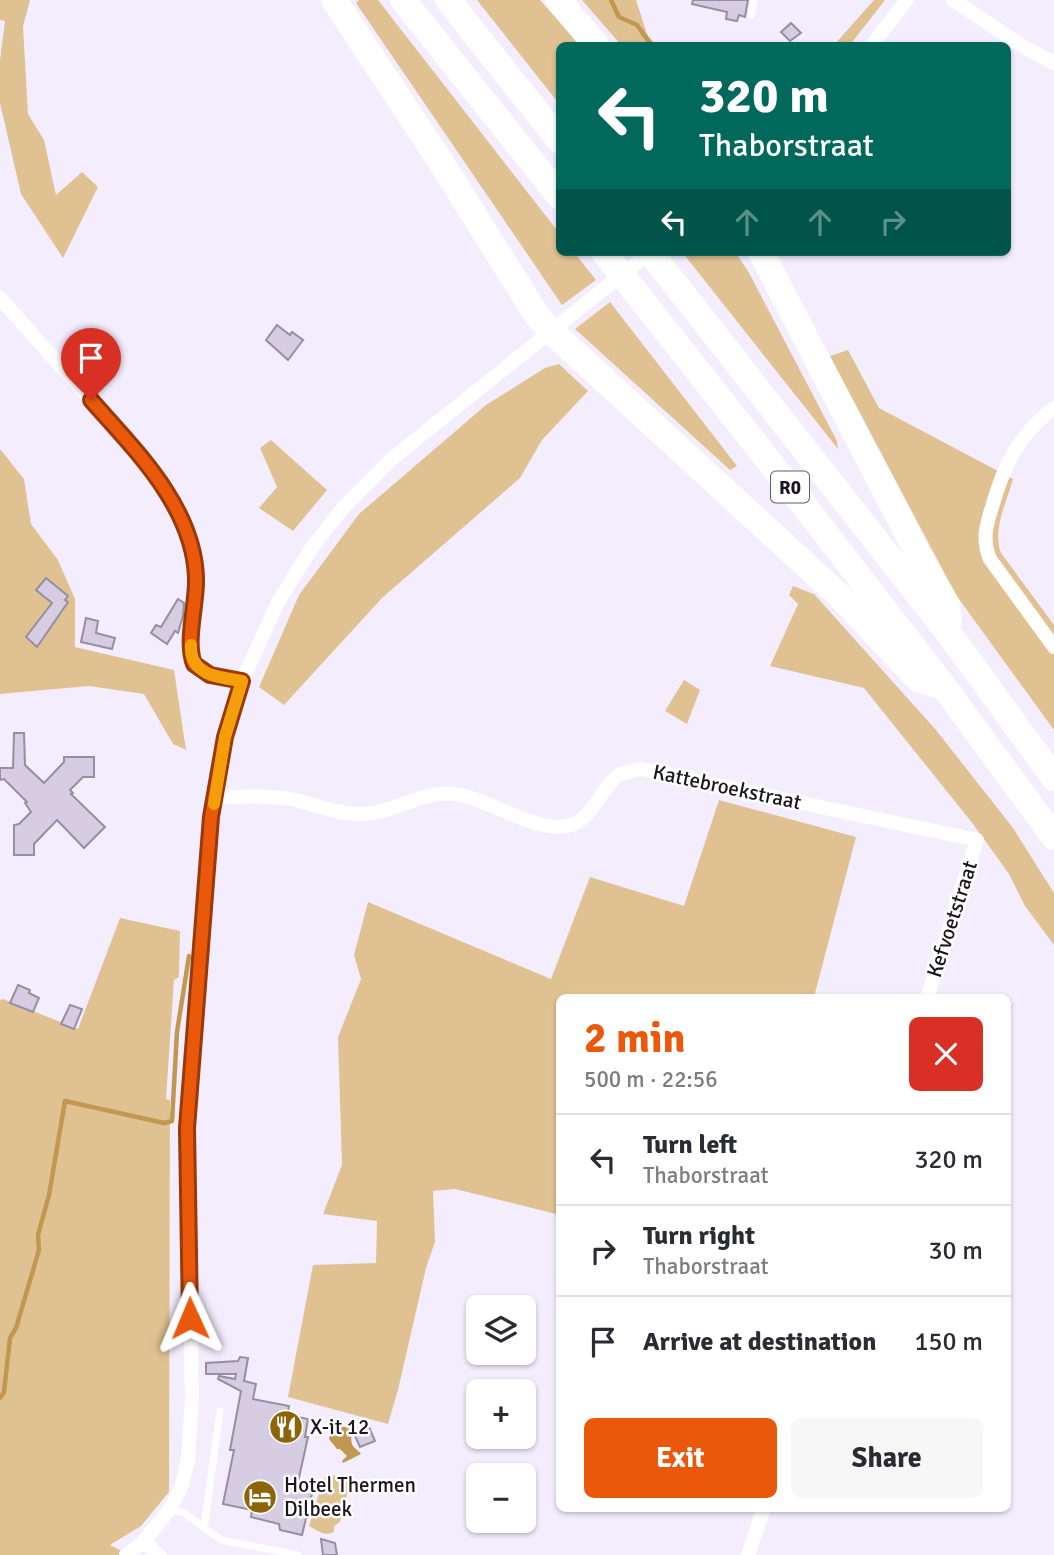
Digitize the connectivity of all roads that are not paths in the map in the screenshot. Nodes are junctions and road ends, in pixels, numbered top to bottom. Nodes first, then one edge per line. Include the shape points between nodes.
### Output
1 (334, 0) edge
2 (403, 0) edge
3 (448, 0) edge
4 (558, 0) edge
5 (754, 0) edge
6 (907, 0) edge
7 (953, 0) edge
8 (751, 15) dead end
9 (594, 42) edge
10 (875, 42) edge
11 (1054, 63) edge
12 (556, 136) edge
13 (556, 192) edge
14 (763, 256) edge
15 (654, 257) edge
16 (609, 259) edge
17 (0, 298) edge
18 (552, 332) junction
19 (1054, 408) edge
20 (950, 635) junction
21 (1054, 647) edge
22 (242, 681) junction
23 (944, 687) junction
24 (1054, 778) edge
25 (215, 798) junction
26 (1054, 837) edge
27 (976, 840) joint
28 (928, 994) edge
29 (220, 1411) dead end
30 (170, 1509) junction
31 (763, 1512) edge
32 (204, 1528) junction
33 (143, 1542) junction
34 (126, 1555) edge
35 (159, 1555) edge
36 (298, 1555) edge
37 (748, 1555) edge

1 - 18 highway
2 - 13 highway
3 - 12 highway
4 - 9 highway
5 - 8 lane
6 - 10 street
7 - 11 street
14 - 20 highway via 947,605
15 - 18 street
15 - 20 highway, R0
16 - 23 highway, R0
17 - 22 street via 141,457 178,511 196,575 190,655 195,665 210,675
18 - 22 street via 394,457 344,508 313,546 278,602
18 - 23 highway via 845,601 918,680
19 - 21 street via 1016,447 1001,474 984,546
20 - 24 highway, R0
22 - 25 street via 225,737
23 - 26 highway, R0
25 - 27 street, Kattebroekstraat via 292,800 358,814 391,809 429,795 459,794 559,827 580,821 620,774 641,769
25 - 30 street via 187,1128 192,1399 188,1461
27 - 28 street, Kefvoetstraat
29 - 32 lane
30 - 32 lane
30 - 33 street
31 - 37 street
32 - 36 lane via 221,1540
33 - 34 street
33 - 35 street

